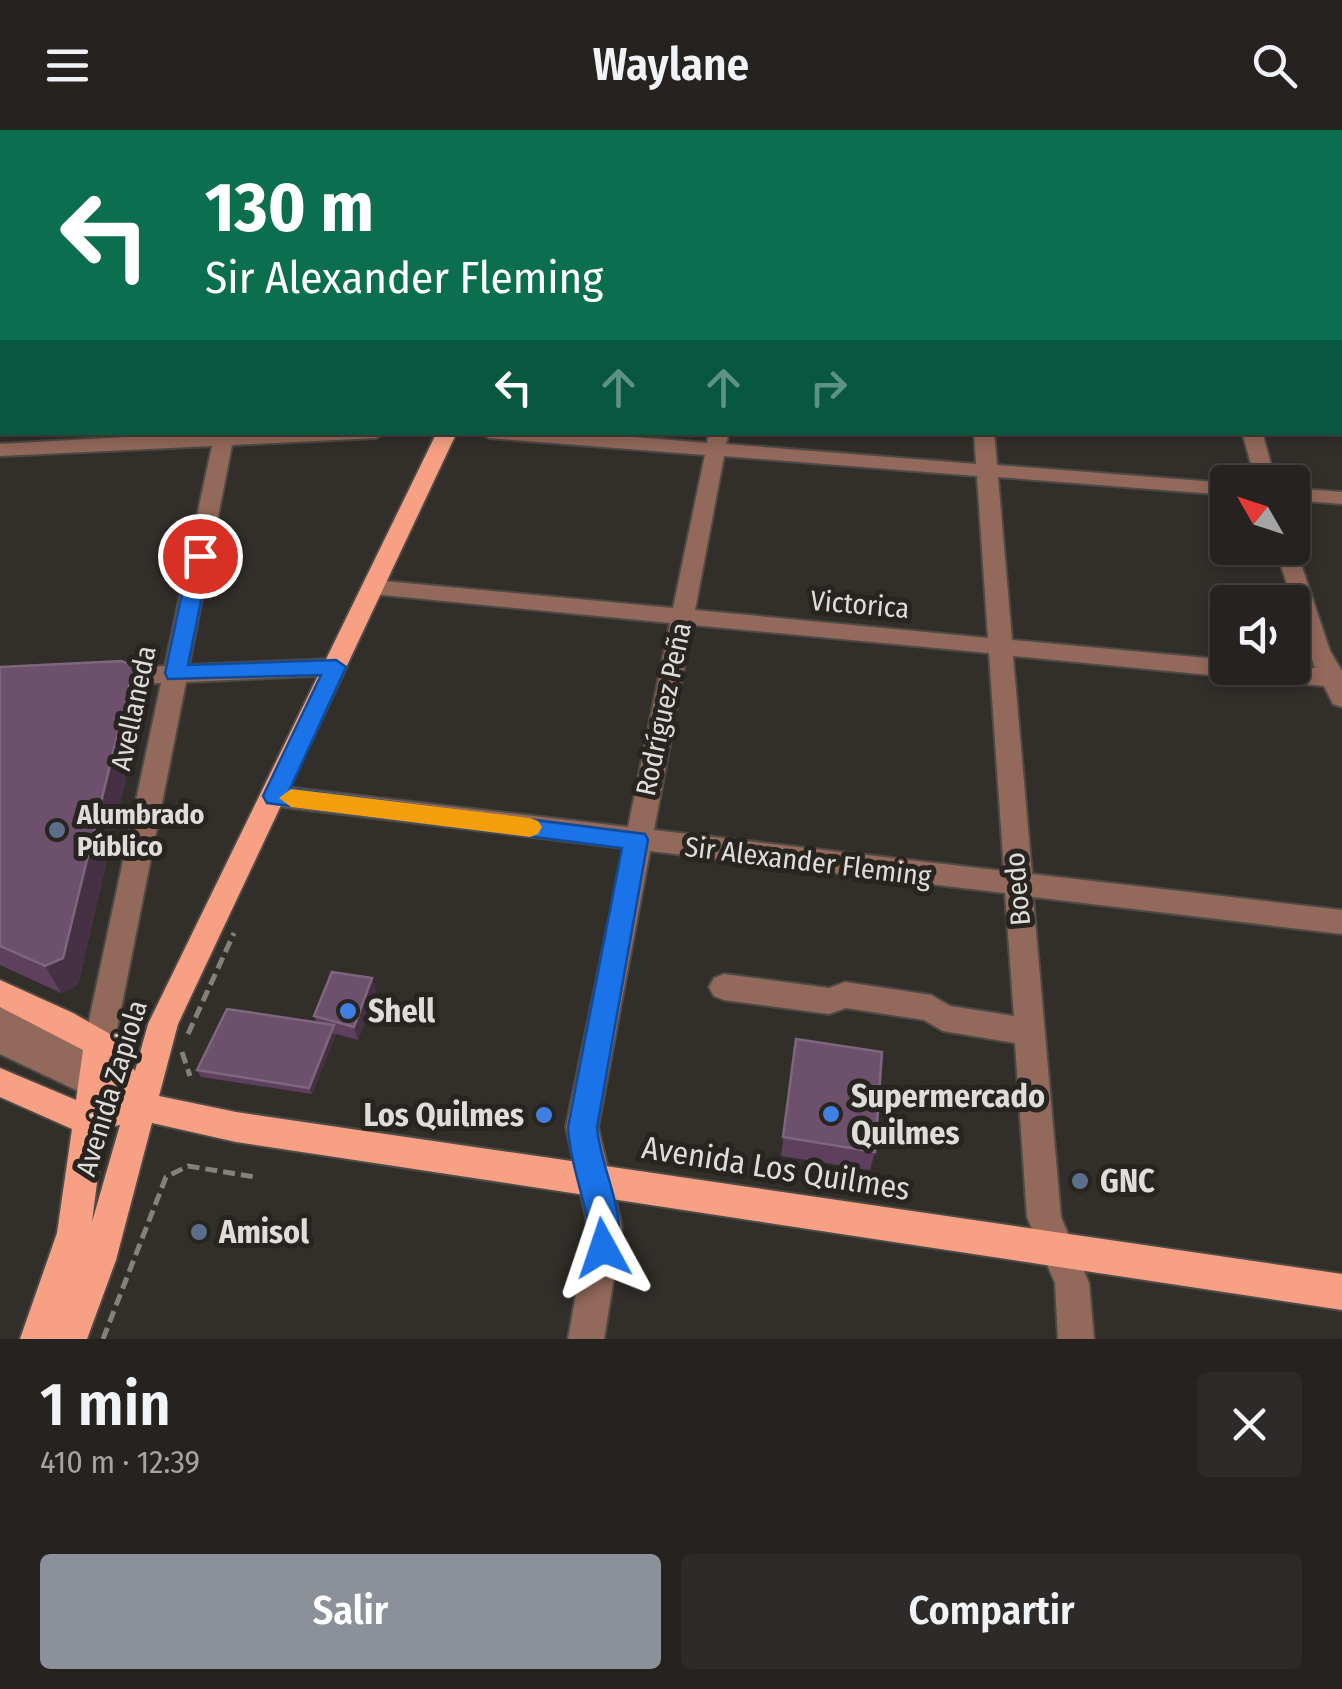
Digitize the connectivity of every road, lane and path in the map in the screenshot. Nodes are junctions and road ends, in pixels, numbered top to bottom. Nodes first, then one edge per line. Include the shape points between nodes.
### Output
1 (262, 435) edge
2 (446, 435) edge
3 (557, 435) edge
4 (984, 435) edge
5 (1253, 435) edge
6 (224, 436) edge
7 (717, 442) edge
8 (0, 450) edge
9 (1261, 465) edge
10 (986, 472) junction
11 (1210, 488) edge
12 (1310, 495) edge
13 (1342, 498) edge
14 (1291, 565) edge
15 (373, 587) junction
16 (682, 618) junction
17 (998, 646) junction
18 (336, 667) junction
19 (176, 673) junction
20 (78, 678) edge
21 (1339, 685) edge
22 (275, 796) junction
23 (636, 840) junction
24 (1017, 885) junction
25 (1342, 922) edge
26 (238, 925) dead end
27 (724, 987) dead end
28 (0, 993) edge
29 (0, 1017) edge
30 (1029, 1032) junction
31 (0, 1039) edge
32 (190, 1076) dead end
33 (95, 1077) junction
34 (0, 1082) edge
35 (140, 1106) junction
36 (256, 1177) dead end
37 (594, 1178) junction
38 (1058, 1250) junction
39 (1342, 1292) edge
40 (38, 1339) edge
41 (68, 1339) edge
42 (102, 1339) edge
43 (586, 1339) edge
44 (1076, 1339) edge

1 - 6 street
2 - 15 main road, Avenida Zapiola
3 - 7 street
4 - 10 street, Boedo
5 - 9 street
6 - 8 street
6 - 19 street, Avellaneda
7 - 10 street
7 - 16 street, Rodríguez Peña
10 - 11 street
10 - 17 street, Boedo
12 - 13 street
14 - 21 street via 1318,650
15 - 16 street, Victorica
15 - 18 main road, Avenida Zapiola
16 - 17 street, Victorica
16 - 23 street, Rodríguez Peña
17 - 21 street, Victorica
17 - 24 street, Boedo
18 - 19 street
18 - 22 main road, Avenida Zapiola
19 - 20 street
19 - 33 street, Avellaneda
22 - 23 street, Sir Alexander Fleming
22 - 35 main road, Avenida Zapiola via 163,1024
23 - 24 street, Sir Alexander Fleming
23 - 37 street, Rodríguez Peña via 582,1127
24 - 25 street, Sir Alexander Fleming
24 - 30 street, Boedo
26 - 32 path via 182,1048
27 - 30 street via 897,1002 932,1008 944,1018
28 - 33 main road via 62,1022
29 - 33 street
30 - 38 street, Boedo via 1044,1217
31 - 33 street
33 - 34 main road, Avenida Los Quilmes via 56,1110
33 - 35 main road, Avenida Los Quilmes
33 - 35 street
33 - 40 main road, Avenida Zapiola via 74,1233
35 - 37 main road, Avenida Los Quilmes via 220,1124
35 - 41 main road, Avenida Zapiola via 98,1260
36 - 42 path via 188,1166 166,1177
37 - 38 main road, Avenida Los Quilmes
37 - 43 street, Rodríguez Peña via 605,1226
38 - 39 main road, Avenida Los Quilmes
38 - 44 street, Boedo via 1072,1283

